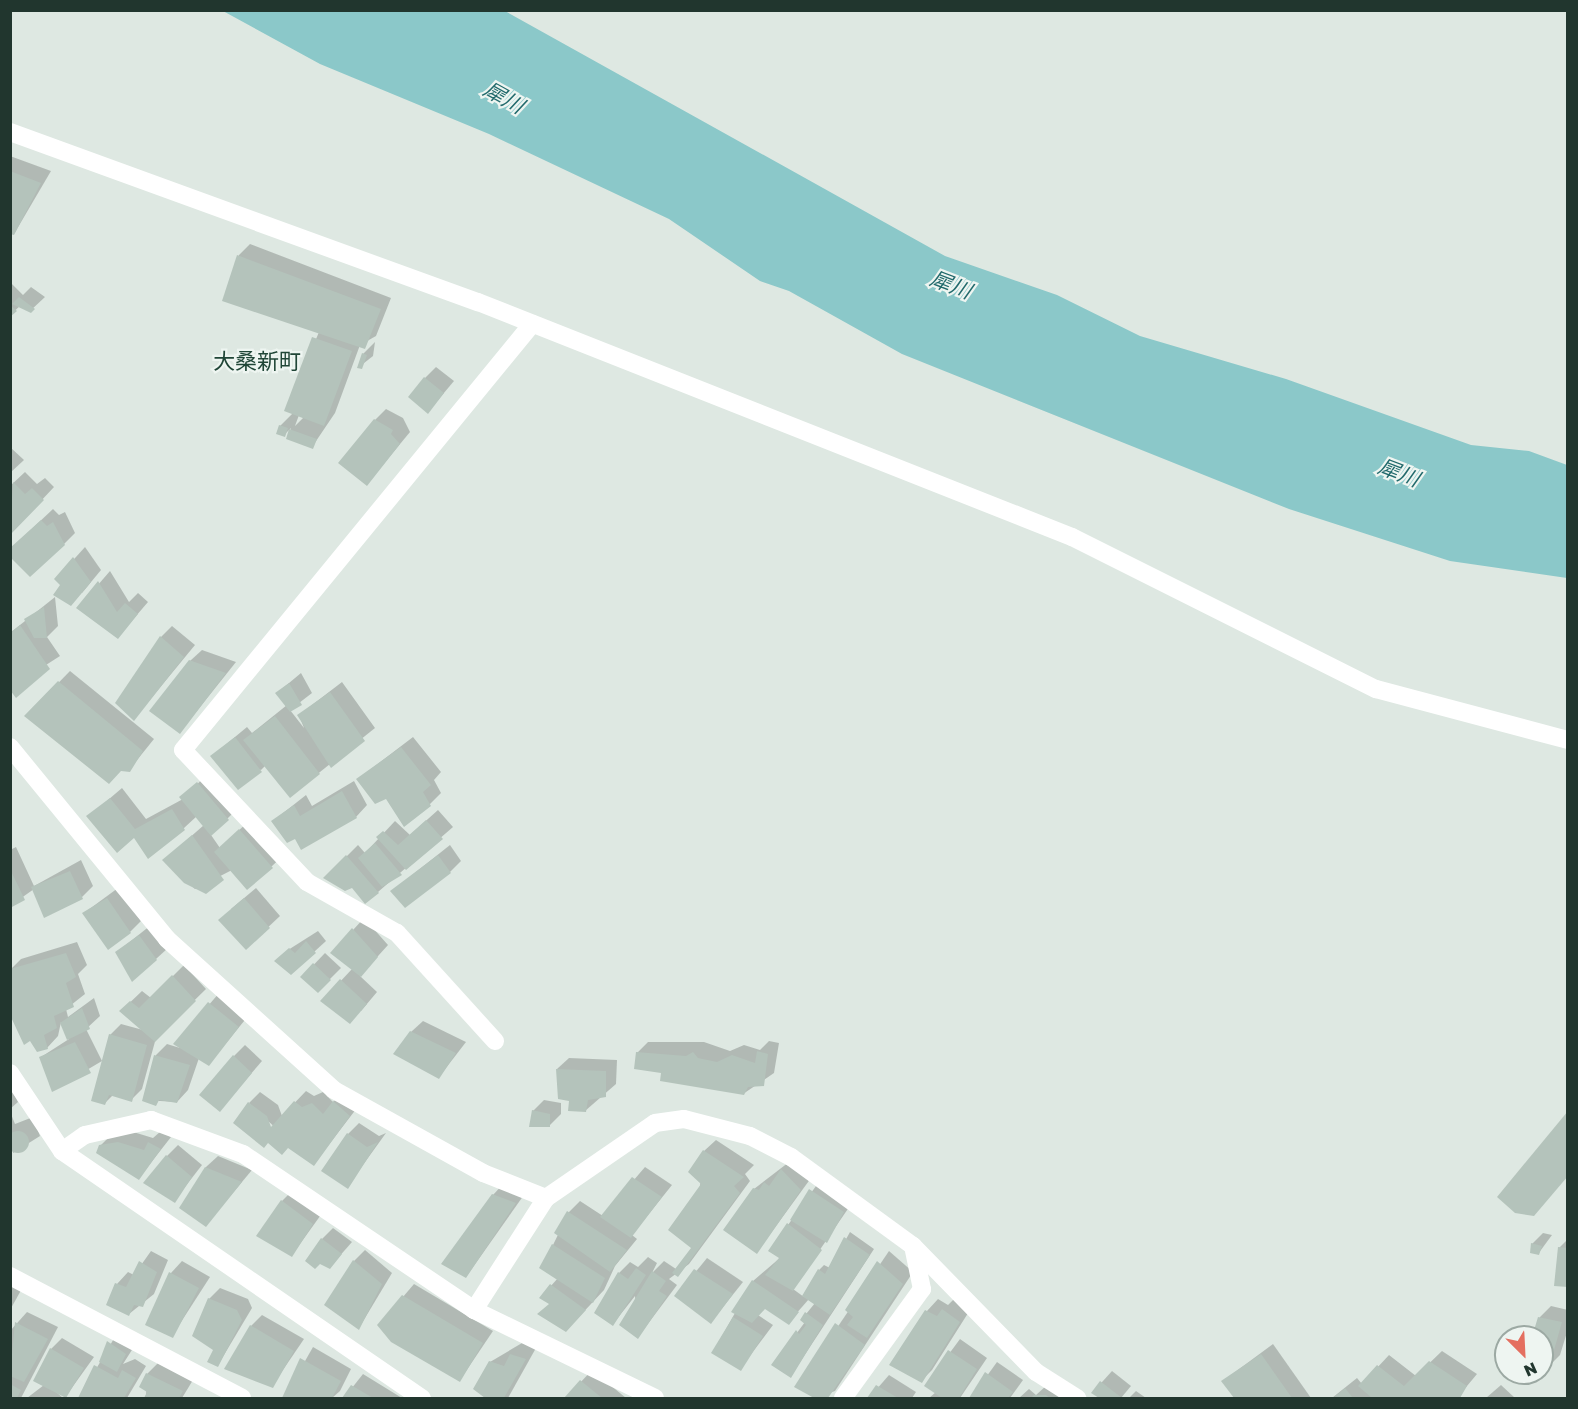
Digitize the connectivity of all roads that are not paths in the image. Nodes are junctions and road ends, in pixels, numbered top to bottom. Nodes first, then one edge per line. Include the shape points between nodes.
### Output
1 (10, 132) edge
2 (532, 324) junction
3 (1568, 740) edge
4 (10, 747) edge
5 (495, 1041) dead end
6 (10, 1073) edge
7 (62, 1151) junction
8 (546, 1198) junction
9 (913, 1246) junction
10 (10, 1276) edge
11 (474, 1310) junction
12 (242, 1398) edge
13 (422, 1398) edge
14 (655, 1398) edge
15 (843, 1398) edge
16 (1077, 1398) edge

1 - 2 street
2 - 3 street via 1072,537 1376,689
2 - 5 street via 183,750 307,882 397,933
4 - 8 street via 167,939 334,1090 483,1173
6 - 7 street
7 - 11 street via 85,1135 151,1120 243,1154
7 - 13 street
8 - 9 street via 655,1123 684,1119 750,1136 791,1157
8 - 11 street
9 - 15 street via 922,1289
9 - 16 street via 1036,1372
10 - 12 street
11 - 14 street

